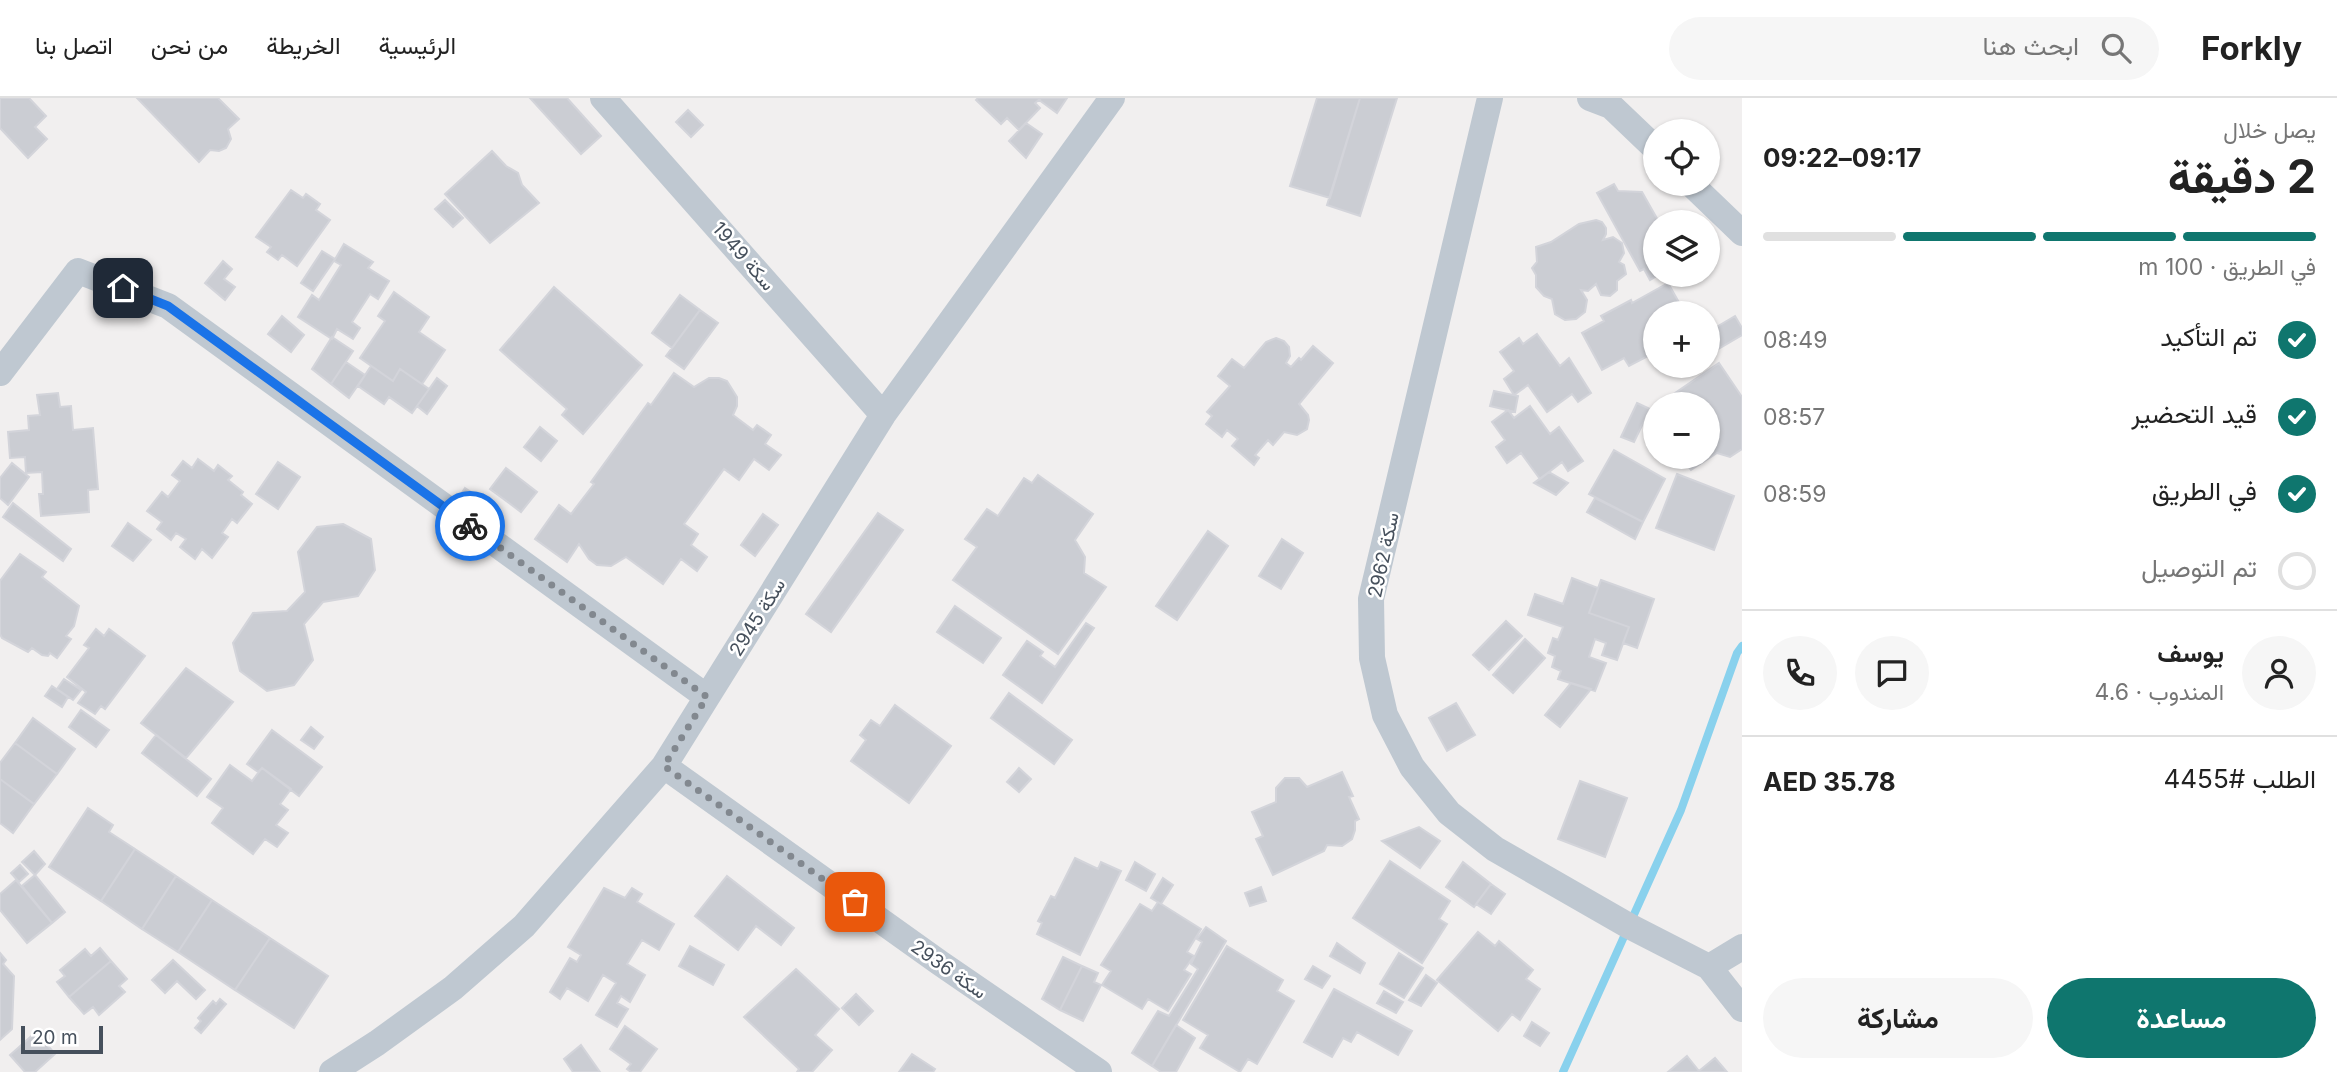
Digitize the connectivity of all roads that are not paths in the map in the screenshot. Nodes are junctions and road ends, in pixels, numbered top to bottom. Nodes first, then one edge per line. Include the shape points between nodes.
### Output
1 (603, 98) edge
2 (1112, 98) edge
3 (1490, 98) edge
4 (1606, 101) edge
5 (1643, 137) edge
6 (1703, 196) edge
7 (1742, 233) edge
8 (0, 373) edge
9 (883, 415) junction
10 (707, 697) junction
11 (664, 766) junction
12 (1742, 947) edge
13 (1709, 967) junction
14 (1742, 1009) edge
15 (331, 1072) edge
16 (1099, 1072) edge

1 - 9 street, سكة 1949
2 - 9 street, سكة 2945
3 - 13 street, سكة 2962 via 1371,599 1372,658 1385,715 1412,768 1449,813 1495,849
4 - 5 street
6 - 7 street
8 - 10 street via 78,271 168,306
9 - 10 street, سكة 2945
10 - 11 street, سكة 2945
11 - 15 street, سكة 2945 via 524,926 453,988
11 - 16 street, سكة 2936
12 - 13 street
13 - 14 street, سكة 2962

